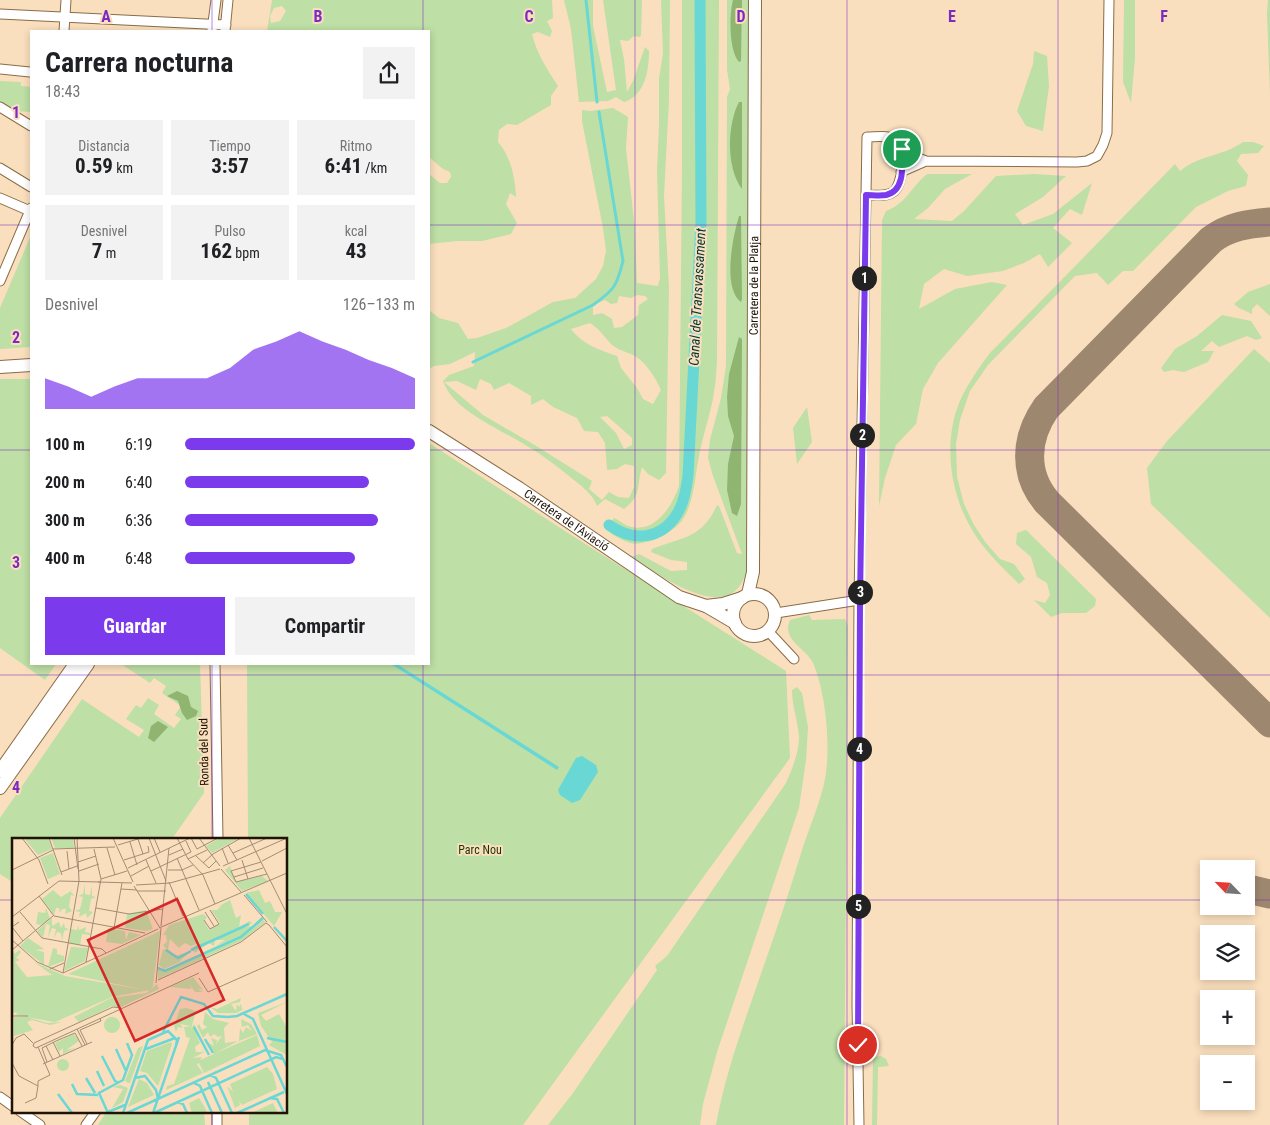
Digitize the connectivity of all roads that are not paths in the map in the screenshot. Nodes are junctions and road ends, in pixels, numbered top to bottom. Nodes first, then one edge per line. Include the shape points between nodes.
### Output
1 (66, 0) edge
2 (216, 0) edge
3 (228, 0) edge
4 (755, 0) edge
5 (1109, 0) edge
6 (0, 14) edge
7 (65, 17) junction
8 (212, 28) edge
9 (226, 28) edge
10 (64, 30) edge
11 (0, 69) edge
12 (30, 72) dead end
13 (0, 107) edge
14 (30, 125) edge
15 (902, 152) junction
16 (926, 160) junction
17 (0, 168) edge
18 (901, 172) junction
19 (30, 186) edge
20 (866, 195) junction
21 (0, 198) edge
22 (30, 210) edge
23 (30, 212) edge
24 (3, 265) edge
25 (0, 282) edge
26 (30, 365) edge
27 (0, 367) edge
28 (430, 432) edge
29 (753, 572) junction
30 (763, 595) junction
31 (745, 596) junction
32 (860, 600) junction
33 (706, 606) junction
34 (776, 613) junction
35 (735, 623) junction
36 (768, 631) junction
37 (794, 659) dead end
38 (74, 665) edge
39 (87, 665) edge
40 (215, 665) edge
41 (0, 771) edge
42 (0, 788) edge
43 (218, 838) edge
44 (0, 1097) edge
45 (12, 1106) edge
46 (858, 1110) junction
47 (21, 1112) edge
48 (95, 1112) edge
49 (217, 1112) edge
50 (40, 1125) edge
51 (86, 1125) edge
52 (217, 1125) edge
53 (854, 1125) edge
54 (859, 1125) edge

1 - 7 street
2 - 8 street
3 - 9 street
4 - 29 street, Carretera de la Platja
5 - 16 street via 1108,122 1097,156 1077,162
6 - 7 street
7 - 8 street
7 - 10 street
8 - 9 street
11 - 12 street
13 - 14 street
15 - 16 street
15 - 18 street
15 - 20 street via 893,139 867,137
16 - 18 street
17 - 19 street
18 - 20 street via 900,182 893,192
20 - 32 street
21 - 22 street
23 - 24 street
24 - 25 street
26 - 27 street
28 - 33 street, Carretera de l'Aviació via 679,596
29 - 30 street, Carretera de la Platja
29 - 31 street, Carretera de la Platja
30 - 31 street
30 - 34 street
31 - 33 street
31 - 35 street via 734,609
32 - 34 street
32 - 46 street
33 - 35 street, Carretera de l'Aviació
34 - 36 street
35 - 36 street via 748,635 757,636
36 - 37 street
38 - 41 street
39 - 42 street
40 - 43 street, Ronda del Sud
44 - 45 street
46 - 53 street
46 - 54 street
47 - 50 street
48 - 51 street
49 - 52 street

